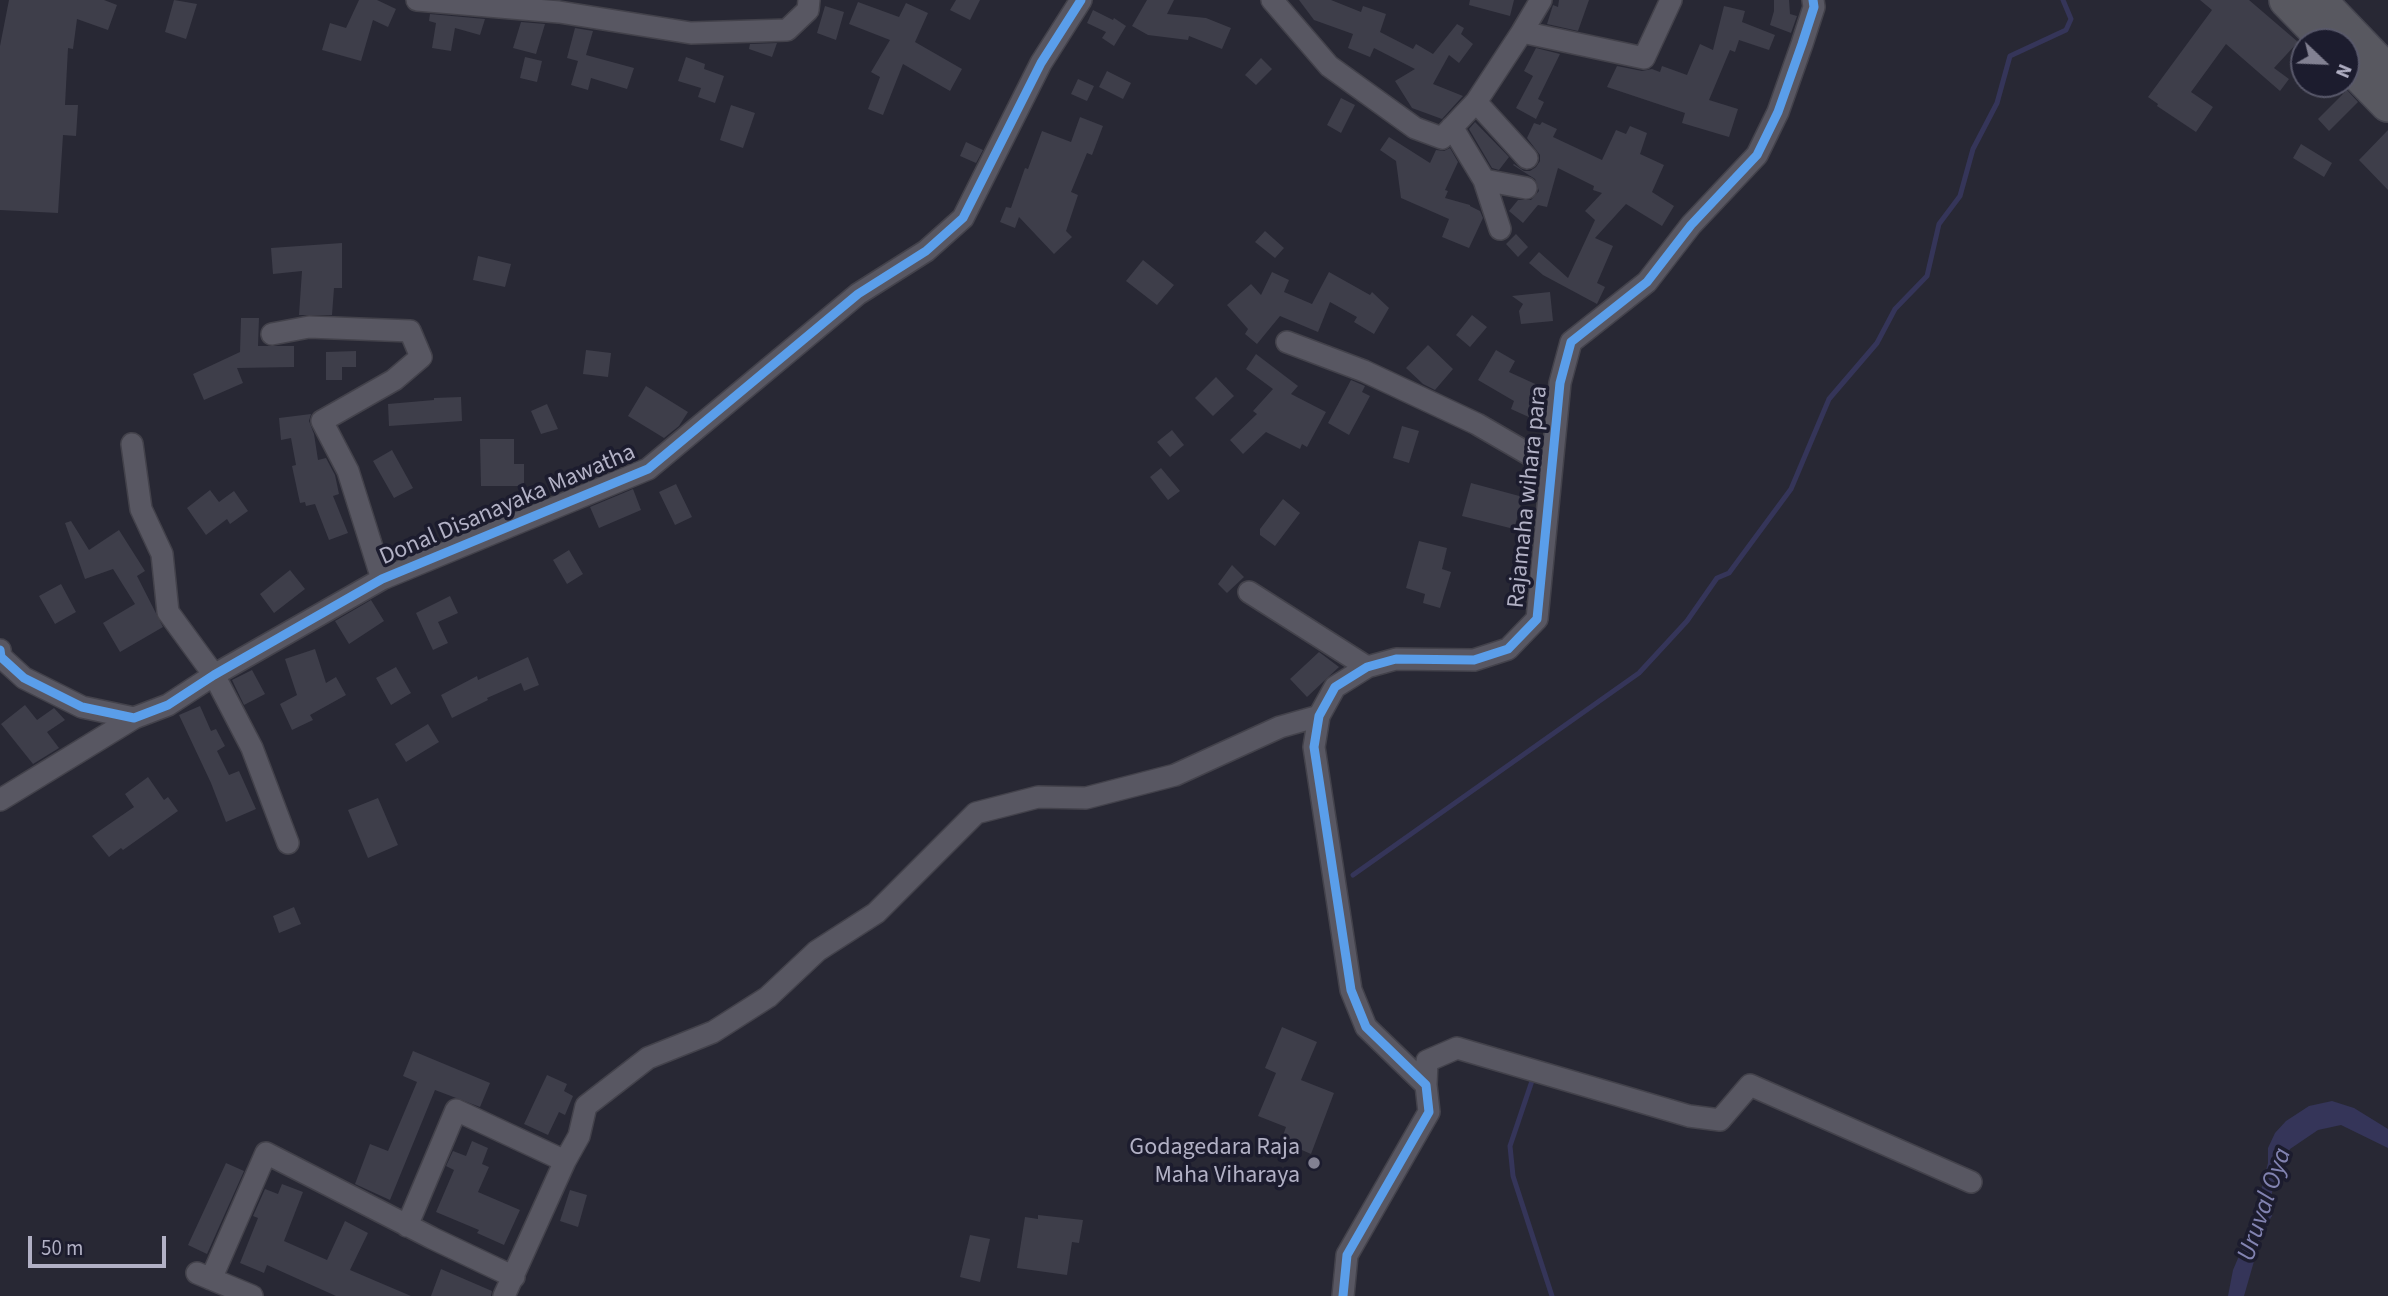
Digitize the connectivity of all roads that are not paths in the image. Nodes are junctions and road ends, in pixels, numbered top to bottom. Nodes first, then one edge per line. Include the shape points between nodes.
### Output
1 (417, 0) edge
2 (808, 0) edge
3 (1081, 0) edge
4 (1272, 0) edge
5 (1541, 0) edge
6 (1671, 0) edge
7 (1813, 0) edge
8 (2287, 0) edge
9 (2318, 0) edge
10 (2314, 28) edge
11 (1522, 32) junction
12 (2388, 73) edge
13 (2360, 75) edge
14 (1476, 102) junction
15 (2388, 104) edge
16 (1452, 127) junction
17 (1527, 158) dead end
18 (1484, 180) junction
19 (1526, 188) dead end
20 (1500, 229) dead end
21 (272, 334) dead end
22 (1287, 342) dead end
23 (132, 444) dead end
24 (1551, 467) junction
25 (382, 579) junction
26 (1249, 592) dead end
27 (0, 650) edge
28 (1367, 667) junction
29 (214, 676) junction
30 (1319, 716) junction
31 (134, 718) junction
32 (0, 800) edge
33 (288, 843) dead end
34 (1426, 1085) junction
35 (565, 1161) junction
36 (1972, 1182) dead end
37 (407, 1226) junction
38 (514, 1277) junction
39 (252, 1296) edge
40 (504, 1296) edge
41 (1343, 1296) edge

1 - 2 street via 559,12 691,33 787,30 808,10
3 - 25 street, Donal Disanayaka Mawatha via 1041,63 963,218 926,251 858,294 648,469
4 - 16 street via 1329,66 1415,128 1442,138
5 - 11 street
6 - 11 street via 1644,58
7 - 24 street, Rajamaha wihara para via 1782,101 1757,155 1691,225 1647,282 1572,342 1560,383
8 - 10 highway
9 - 12 highway
11 - 14 street
13 - 15 highway
14 - 16 street
14 - 17 street
16 - 18 street
18 - 19 street
18 - 20 street
21 - 25 street via 309,327 410,331 421,358 394,380 322,421 348,471
22 - 24 street via 1377,377 1477,424
23 - 29 street via 141,509 162,554 168,612
24 - 28 street, Rajamaha wihara para via 1537,619 1508,649 1474,660 1396,659
25 - 29 street, Donal Disanayaka Mawatha
26 - 28 street
27 - 31 street via 1,657 24,678 82,707
28 - 30 street, Rajamaha wihara para via 1335,687
29 - 31 street, Donal Disanayaka Mawatha via 168,705
29 - 33 street via 252,748
30 - 34 street, Rajamaha wihara para via 1314,747 1351,990 1366,1027
30 - 35 street via 1280,727 1175,775 1086,798 1038,797 976,813 876,913 817,951 768,997 713,1032 648,1058 586,1106 579,1136
31 - 32 street, Donal Disanayaka Mawatha
34 - 36 street via 1427,1060 1457,1048 1689,1116 1720,1119 1750,1085
34 - 41 street via 1429,1112 1347,1255
35 - 37 street via 456,1110
35 - 38 street
37 - 38 street
37 - 39 street via 266,1153 204,1276
38 - 40 street

